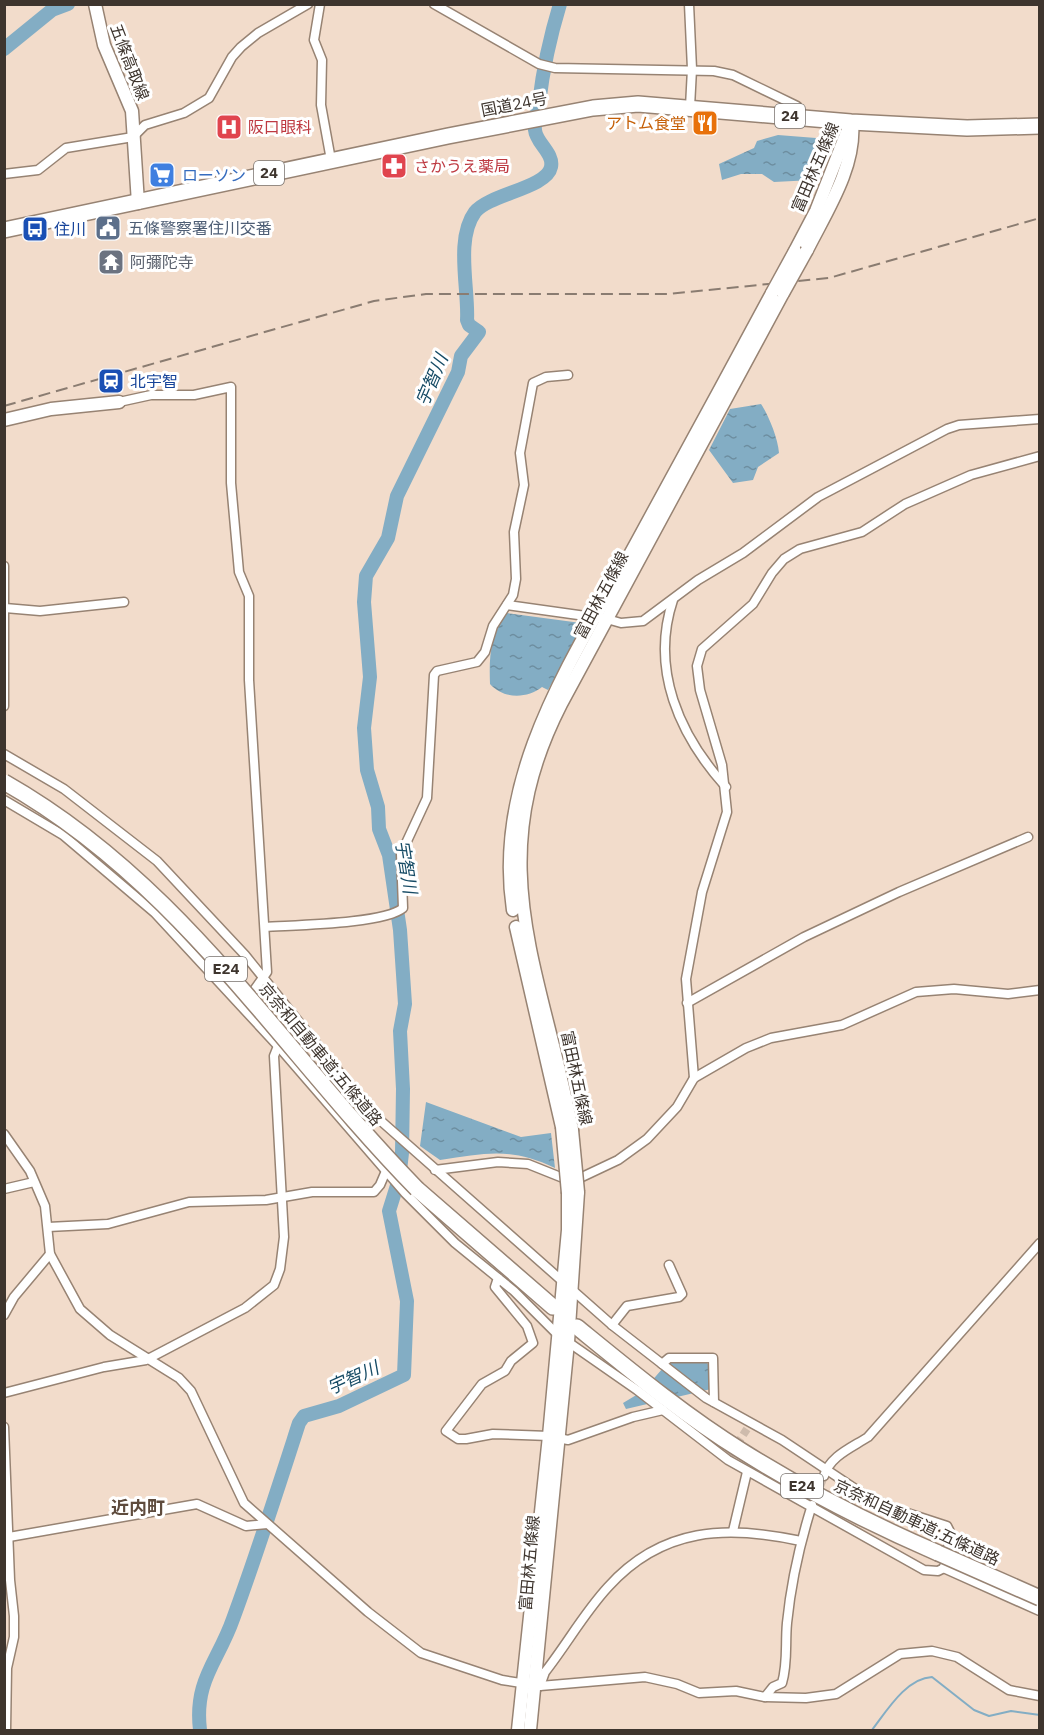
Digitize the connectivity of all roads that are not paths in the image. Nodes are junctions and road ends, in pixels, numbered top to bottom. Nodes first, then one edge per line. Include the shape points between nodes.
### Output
1 (308, 4) edge
2 (320, 4) edge
3 (434, 4) edge
4 (690, 4) edge
5 (95, 5) edge
6 (692, 69) junction
7 (690, 107) junction
8 (799, 117) junction
9 (851, 122) junction
10 (1040, 126) edge
11 (133, 137) junction
12 (331, 160) junction
13 (4, 174) edge
14 (138, 203) junction
15 (4, 230) edge
16 (568, 375) dead end
17 (118, 402) joint
18 (1040, 419) edge
19 (4, 420) edge
20 (1040, 456) edge
21 (4, 566) edge
22 (673, 600) junction
23 (124, 602) dead end
24 (507, 605) junction
25 (5, 608) edge
26 (602, 618) junction
27 (4, 706) edge
28 (4, 754) edge
29 (4, 782) edge
30 (726, 787) junction
31 (4, 800) edge
32 (1028, 837) dead end
33 (264, 927) junction
34 (263, 978) junction
35 (1040, 990) edge
36 (687, 1003) junction
37 (242, 1007) junction
38 (301, 1025) junction
39 (278, 1046) junction
40 (694, 1078) junction
41 (374, 1114) junction
42 (347, 1128) junction
43 (4, 1134) edge
44 (435, 1170) junction
45 (386, 1171) junction
46 (34, 1182) junction
47 (4, 1189) edge
48 (411, 1191) junction
49 (573, 1193) junction
50 (282, 1196) junction
51 (48, 1227) junction
52 (1040, 1243) edge
53 (50, 1254) junction
54 (669, 1265) dead end
55 (498, 1278) junction
56 (563, 1280) junction
57 (572, 1290) junction
58 (553, 1307) dead end
59 (4, 1315) edge
60 (612, 1324) junction
61 (577, 1327) dead end
62 (563, 1339) junction
63 (147, 1360) junction
64 (662, 1364) junction
65 (641, 1386) junction
66 (4, 1393) edge
67 (710, 1400) junction
68 (668, 1407) junction
69 (4, 1427) edge
70 (554, 1437) junction
71 (747, 1472) junction
72 (825, 1472) junction
73 (812, 1505) junction
74 (267, 1524) junction
75 (734, 1532) junction
76 (9, 1537) junction
77 (801, 1541) junction
78 (946, 1567) junction
79 (7, 1582) edge
80 (1038, 1604) edge
81 (533, 1685) junction
82 (1040, 1696) edge
83 (765, 1697) junction
84 (6, 1731) edge
85 (518, 1731) edge
86 (530, 1731) edge

1 - 11 street via 241,47 209,98 184,113 146,125
2 - 12 street via 314,40 322,60 321,105
3 - 6 street via 539,64 632,71
4 - 6 street
5 - 11 main road, 五條高取線 via 104,45 132,111
6 - 7 street
6 - 8 street via 733,75 797,106
7 - 8 highway, 国道24号 / 24
7 - 12 highway, 国道24号 / 24 via 638,104 538,118
8 - 9 highway, 国道24号 / 24
9 - 10 highway, 国道24号 / 24 via 967,128
9 - 26 main road, 富田林五條線, bridge via 853,142 833,198
11 - 13 street via 66,148 38,170
11 - 14 main road, 五條高取線
12 - 14 highway, 国道24号 / 24
14 - 15 highway, 国道24号 / 24
16 - 24 street via 533,383 520,453 524,485 514,532 516,579
17 - 19 main road via 51,409
17 - 33 street via 151,395 194,395 231,387 231,483 239,572 249,596 249,680
18 - 22 street via 947,429 818,497 743,554
20 - 30 street via 971,475 905,504 862,532 817,542 784,559 753,604 706,644 696,666
21 - 25 street
22 - 26 street via 643,621 621,623
22 - 30 street via 663,640 669,688 695,749
23 - 25 street via 32,611
24 - 26 street
24 - 33 street via 477,662 434,675 427,798 401,854 403,908 372,917
25 - 27 street
26 - 49 main road, 富田林五條線, bridge via 540,749 523,812 519,844 521,908 567,1129
28 - 34 street via 64,789 157,861 221,927
29 - 48 highway, 京奈和自動車道;五條道路 / E24, bridge via 96,842 174,913
30 - 36 street via 727,812 702,892 686,979
31 - 37 street via 63,835 94,859 162,920
32 - 36 street via 804,937
33 - 34 street via 267,972
34 - 37 street
34 - 38 street
35 - 40 street via 1008,994 954,989 916,992 842,1025 771,1038
36 - 40 street
37 - 39 street
38 - 39 street
38 - 41 street
39 - 42 street
39 - 50 street via 274,1056
40 - 44 street via 677,1107 647,1139 618,1160 582,1177 563,1178 528,1164 498,1162
41 - 42 street
41 - 44 street
42 - 45 street
43 - 46 street
44 - 56 street
45 - 48 street
45 - 50 street via 374,1192 339,1190
46 - 47 street
46 - 51 street via 45,1206
48 - 55 street via 454,1243
48 - 58 highway, 京奈和自動車道;五條道路 / E24
49 - 56 main road, 富田林五條線
49 - 57 main road, 富田林五條線
50 - 51 street via 189,1202 108,1224
50 - 63 street via 284,1237 274,1285 245,1308
51 - 53 street
52 - 72 street via 868,1437 835,1457
53 - 59 street
53 - 63 street via 80,1309
54 - 60 street via 680,1297 627,1306
55 - 62 street
55 - 70 street via 495,1287 527,1326 533,1343 505,1371 482,1384 446,1431 466,1439 493,1434
56 - 57 street
56 - 62 main road, 富田林五條線
57 - 60 street
57 - 62 main road, 富田林五條線
60 - 64 street
61 - 65 highway, 京奈和自動車道;五條道路 / E24
62 - 65 street
62 - 70 main road, 富田林五條線
63 - 66 street
63 - 74 street via 179,1378 191,1391 236,1490
64 - 67 street
64 - 67 street via 669,1358 713,1358
65 - 68 highway, 京奈和自動車道;五條道路 / E24
67 - 72 street
68 - 70 street via 568,1440
68 - 71 street
68 - 80 highway, 京奈和自動車道;五條道路 / E24, bridge via 794,1482
69 - 76 street
70 - 81 main road, 富田林五條線
71 - 73 street
71 - 75 street
72 - 78 street via 874,1500 947,1526 950,1532
73 - 77 street
73 - 78 street via 924,1570
74 - 76 street via 246,1526 197,1503
74 - 81 street via 400,1640 421,1653 502,1680
75 - 77 street
75 - 81 street via 686,1537 664,1544 622,1572
76 - 79 street
77 - 83 street via 787,1624 786,1670 782,1683
78 - 80 main road
79 - 84 street via 14,1636 7,1668
81 - 83 street via 645,1677 699,1693 736,1691
81 - 85 main road, 富田林五條線
81 - 86 main road, 富田林五條線
82 - 83 street via 1009,1690 957,1657 932,1651 900,1654 826,1697

